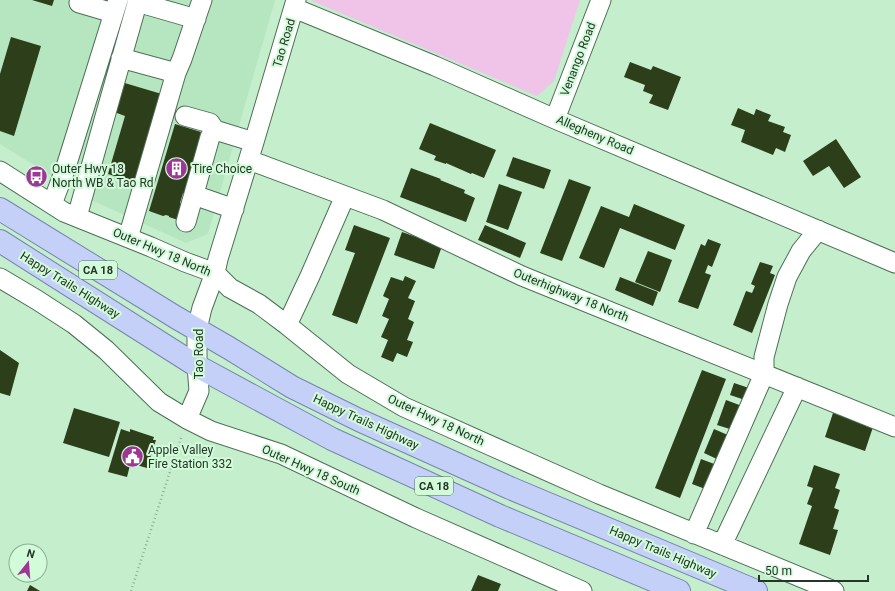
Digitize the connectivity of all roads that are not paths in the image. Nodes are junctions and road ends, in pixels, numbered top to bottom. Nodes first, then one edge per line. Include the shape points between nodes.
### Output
1 (80, 0) edge
2 (202, 0) edge
3 (601, 0) edge
4 (138, 1) edge
5 (295, 4) edge
6 (116, 7) edge
7 (196, 19) junction
8 (121, 58) junction
9 (176, 73) junction
10 (185, 116) dead end
11 (555, 118) junction
12 (215, 130) junction
13 (254, 142) junction
14 (249, 160) junction
15 (0, 171) edge
16 (194, 195) junction
17 (345, 196) junction
18 (52, 204) junction
19 (0, 208) edge
20 (234, 209) junction
21 (77, 217) junction
22 (186, 222) dead end
23 (818, 230) junction
24 (128, 238) junction
25 (0, 241) edge
26 (895, 263) edge
27 (215, 273) junction
28 (0, 278) edge
29 (287, 325) junction
30 (198, 330) junction
31 (197, 366) junction
32 (764, 374) junction
33 (797, 387) junction
34 (186, 419) junction
35 (895, 427) edge
36 (694, 534) junction
37 (722, 545) junction
38 (582, 591) edge
39 (679, 591) edge
40 (756, 591) edge
41 (834, 591) edge

1 - 6 street via 79,3
2 - 7 street
3 - 11 street, Venango Road
4 - 7 street
4 - 8 street
5 - 11 street, Allegheny Road
5 - 13 street, Tao Road
6 - 18 street
7 - 9 street
8 - 9 street
8 - 21 street
9 - 24 street
10 - 12 street via 210,123
11 - 23 street, Allegheny Road
12 - 13 street
12 - 16 street via 210,137
13 - 14 street, Tao Road
14 - 17 street, Outerhighway 18 North
14 - 20 street, Tao Road
15 - 18 street, Outer Hwy 18 North
16 - 20 street
16 - 22 street
17 - 29 street
17 - 32 street, Outerhighway 18 North via 383,210 522,276
18 - 21 street, Outer Hwy 18 North
19 - 30 main road, Happy Trails Highway / CA 18
20 - 27 street, Tao Road
21 - 24 street, Outer Hwy 18 North
23 - 26 street, Allegheny Road
23 - 32 street via 801,251 787,277 764,357
24 - 27 street, Outer Hwy 18 North
25 - 31 main road, Happy Trails Highway / CA 18
27 - 29 street, Outer Hwy 18 North via 230,288
27 - 30 street, Tao Road via 202,308
28 - 34 street, Outer Hwy 18 South via 74,324 106,350 159,402
29 - 36 street, Outer Hwy 18 North via 348,374 404,408
30 - 31 street, Tao Road
30 - 40 main road, Happy Trails Highway / CA 18 via 292,387 359,420 510,488
31 - 34 street, Tao Road via 199,391
31 - 39 main road, Happy Trails Highway / CA 18 via 332,439 500,516
32 - 33 street, Outerhighway 18 North
32 - 36 street
33 - 35 street, Outerhighway 18 North
33 - 37 street
34 - 38 street, Outer Hwy 18 South via 211,431 281,454 416,518
36 - 37 street, Outer Hwy 18 North
37 - 41 street, Outer Hwy 18 North

